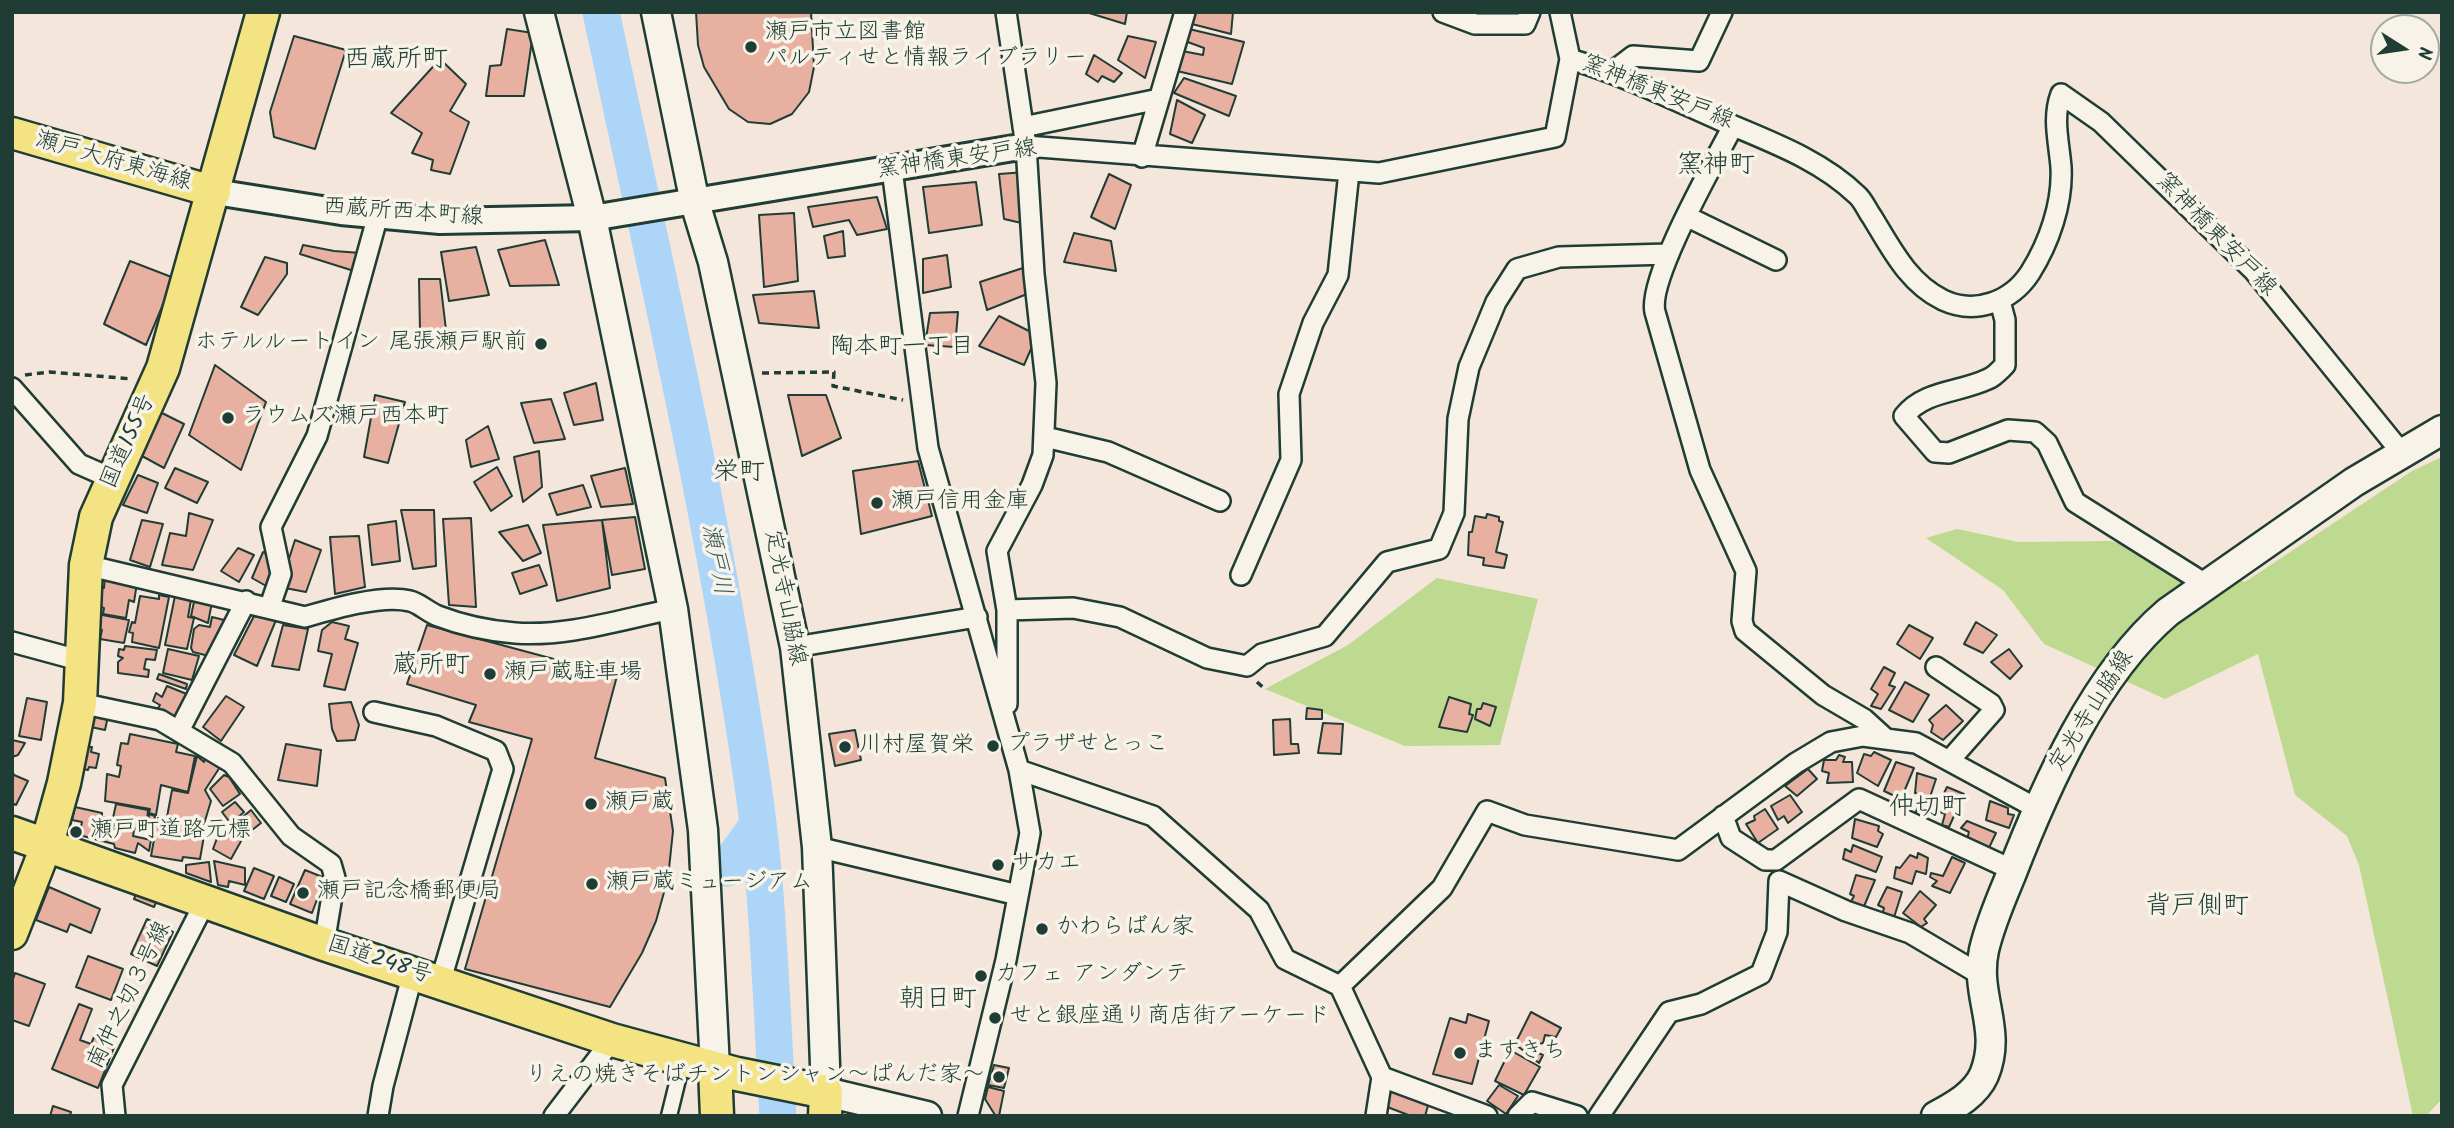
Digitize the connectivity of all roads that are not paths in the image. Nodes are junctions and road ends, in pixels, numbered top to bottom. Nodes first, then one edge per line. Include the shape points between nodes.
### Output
1 (263, 12) edge
2 (539, 12) edge
3 (656, 12) edge
4 (1006, 12) edge
5 (1185, 12) edge
6 (1443, 12) edge
7 (1530, 12) edge
8 (1560, 12) edge
9 (1722, 12) edge
10 (1570, 59) junction
11 (1612, 72) junction
12 (1159, 99) junction
13 (1733, 126) junction
14 (12, 134) edge
15 (1025, 137) junction
16 (1142, 157) junction
17 (892, 169) junction
18 (1349, 172) junction
19 (215, 192) junction
20 (685, 204) junction
21 (378, 215) junction
22 (599, 217) junction
23 (1688, 217) junction
24 (1669, 254) junction
25 (1776, 260) dead end
26 (2000, 301) junction
27 (12, 388) edge
28 (2442, 430) edge
29 (1045, 437) junction
30 (2401, 452) junction
31 (113, 479) junction
32 (1220, 501) dead end
33 (86, 565) junction
34 (1241, 575) dead end
35 (2207, 585) junction
36 (246, 601) junction
37 (270, 606) junction
38 (673, 609) junction
39 (1007, 610) junction
40 (976, 617) junction
41 (12, 642) edge
42 (795, 648) junction
43 (82, 661) junction
44 (1936, 667) dead end
45 (80, 703) junction
46 (374, 712) dead end
47 (1006, 730) junction
48 (178, 731) junction
49 (1886, 739) junction
50 (1949, 761) junction
51 (1018, 769) junction
52 (2036, 808) junction
53 (1723, 816) junction
54 (12, 832) edge
55 (47, 844) junction
56 (817, 847) junction
57 (2013, 870) junction
58 (1018, 895) junction
59 (206, 900) junction
60 (12, 934) edge
61 (324, 944) junction
62 (1981, 975) junction
63 (427, 978) junction
64 (1340, 986) junction
65 (611, 1040) junction
66 (683, 1059) junction
67 (726, 1071) junction
68 (1382, 1077) junction
69 (817, 1099) edge
70 (116, 1116) edge
71 (378, 1116) edge
72 (554, 1116) edge
73 (669, 1116) edge
74 (717, 1116) edge
75 (927, 1116) edge
76 (968, 1116) edge
77 (1376, 1116) edge
78 (1487, 1116) edge
79 (1518, 1116) edge
80 (1577, 1116) edge
81 (1599, 1116) edge
82 (1936, 1116) edge

1 - 19 highway, 国道155号
2 - 22 main road
3 - 20 main road, 定光寺山脇線
4 - 15 street
5 - 12 street
6 - 7 street via 1475,24 1525,24
8 - 10 street
9 - 11 street via 1699,61 1633,56
10 - 11 street, 窯神橋東安戸線
10 - 18 street, 窯神橋東安戸線 via 1555,137 1379,173
11 - 13 street, 窯神橋東安戸線
12 - 15 street
12 - 16 street
13 - 23 street
13 - 26 street, 窯神橋東安戸線 via 1803,157 1858,195 1896,251 1902,268 1931,292 1962,307
14 - 19 main road, 瀬戸大府東海線
15 - 16 street, 窯神橋東安戸線
15 - 17 street, 窯神橋東安戸線
15 - 29 street via 1046,383
16 - 18 street, 窯神橋東安戸線
17 - 20 street, 窯神橋東安戸線
17 - 40 street via 928,447
18 - 34 street via 1338,275 1313,323 1289,394 1291,460
19 - 21 street, 西蔵所西本町線
19 - 31 highway, 国道155号 via 158,381
20 - 22 street, 窯神橋東安戸線
20 - 42 main road, 定光寺山脇線 via 713,262
21 - 22 street, 西蔵所西本町線 via 471,222
21 - 37 street via 317,436 271,527 281,574
22 - 38 main road
23 - 24 street
23 - 25 street
24 - 39 street via 1559,257 1517,269 1496,302 1469,367 1458,419 1454,513 1439,549 1387,562 1325,636 1262,654 1247,666 1208,658 1120,617 1073,608
24 - 49 street via 1652,299 1700,470 1746,571 1745,631
26 - 30 street, 窯神橋東安戸線 via 2029,275 2054,223 2061,171 2055,111 2061,94 2101,122 2254,271
26 - 35 street via 2005,320 2005,365 1989,379 1913,405 1903,416 1935,453 1949,453 2008,430 2035,432 2047,443 2075,502
27 - 31 street via 79,464
28 - 30 main road, 定光寺山脇線
29 - 32 street via 1108,452
29 - 39 street via 1032,485 997,551
30 - 35 main road, 定光寺山脇線
31 - 33 highway, 国道155号 via 96,517
33 - 36 street
33 - 43 highway, 国道155号
35 - 52 main road, 定光寺山脇線 via 2143,634 2073,739
36 - 37 street
36 - 48 street
37 - 38 street via 305,617 333,608 410,601 472,628 519,633 558,632
38 - 67 main road via 703,830
39 - 47 street
40 - 42 street
40 - 47 street
41 - 43 street
42 - 56 main road, 定光寺山脇線
43 - 45 highway, 国道155号
44 - 50 street via 1994,710
45 - 48 street via 160,720
45 - 55 highway, 国道155号
46 - 63 street via 436,726 496,751 503,769
47 - 51 street
48 - 61 street via 232,763 290,836 331,864 335,878
49 - 50 street via 1916,743
49 - 53 street via 1863,736 1831,742
50 - 52 street
51 - 58 street via 1030,833
51 - 64 street via 1153,816 1259,910 1285,959
52 - 57 main road, 定光寺山脇線
53 - 57 street via 1731,838 1765,860 1776,860 1859,799
53 - 64 street via 1678,850 1525,825 1487,811 1443,888
54 - 55 highway
55 - 59 highway, 国道248号
55 - 60 main road
56 - 58 street
56 - 69 main road, 定光寺山脇線
57 - 62 main road, 定光寺山脇線 via 1992,923
58 - 76 street
59 - 61 highway, 国道248号
59 - 70 street, 南仲之切３号線 via 112,1085
61 - 63 highway, 国道248号
62 - 81 street via 1910,933 1779,881 1777,932 1760,974 1701,1004 1669,1012
62 - 82 main road, 定光寺山脇線 via 1992,1026 1990,1057 1973,1092
63 - 65 highway, 国道248号
63 - 71 street via 383,1086
64 - 68 street
65 - 66 highway, 国道248号
65 - 72 street
66 - 67 highway, 国道248号
66 - 73 street
67 - 69 highway, 国道248号
67 - 74 highway
68 - 77 street
68 - 78 street
69 - 75 main road
79 - 80 street via 1532,1102

